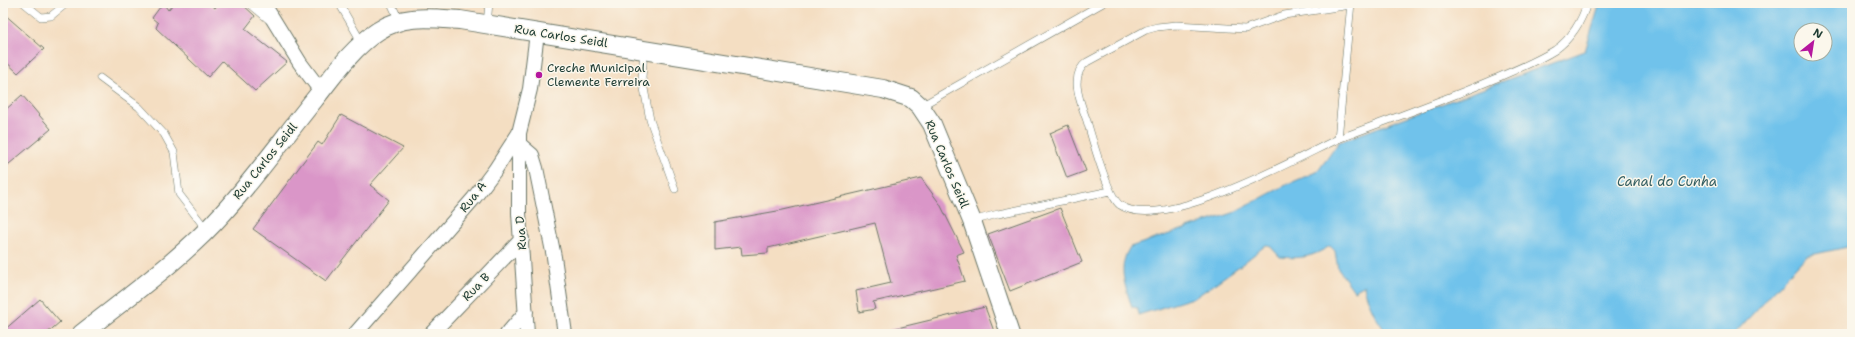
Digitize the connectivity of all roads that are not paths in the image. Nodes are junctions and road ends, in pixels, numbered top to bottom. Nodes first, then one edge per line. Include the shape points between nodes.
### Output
1 (24, 3) edge
2 (67, 3) edge
3 (249, 3) edge
4 (263, 3) edge
5 (339, 3) edge
6 (391, 3) edge
7 (489, 3) edge
8 (1103, 3) edge
9 (1587, 3) edge
10 (1351, 4) edge
11 (399, 20) junction
12 (487, 24) junction
13 (276, 25) junction
14 (538, 33) junction
15 (362, 43) junction
16 (644, 50) junction
17 (100, 78) dead end
18 (321, 91) junction
19 (920, 106) junction
20 (519, 138) junction
21 (1338, 139) junction
22 (675, 189) dead end
23 (1110, 191) junction
24 (972, 221) junction
25 (206, 230) junction
26 (522, 239) junction
27 (526, 312) junction
28 (81, 334) edge
29 (355, 334) edge
30 (431, 334) edge
31 (507, 334) edge
32 (528, 334) edge
33 (565, 334) edge
34 (1010, 334) edge

1 - 2 lane via 41,17 51,16
3 - 13 lane
4 - 13 street
5 - 15 lane
6 - 11 lane
7 - 12 lane
8 - 19 lane
9 - 21 lane via 1577,26 1567,39 1532,62 1457,95
10 - 21 lane
10 - 23 lane via 1284,15 1245,29 1176,25 1156,27 1084,64 1077,77 1081,103
11 - 12 street, Rua Carlos Seidl via 423,17
11 - 15 street, Rua Carlos Seidl via 379,30
12 - 14 street, Rua Carlos Seidl
13 - 18 street
14 - 16 street, Rua Carlos Seidl
14 - 20 street, Rua A via 530,89
15 - 18 street, Rua Carlos Seidl
16 - 19 street, Rua Carlos Seidl via 883,89 911,98
16 - 22 lane via 642,78 650,120
17 - 25 lane via 139,107 164,134 174,152 179,194
18 - 25 street, Rua Carlos Seidl via 251,180
19 - 24 street, Rua Carlos Seidl via 932,124
20 - 26 street, Rua D
20 - 29 street, Rua A via 474,198
20 - 33 street via 532,155 536,168 554,257
21 - 23 lane via 1226,192 1189,204 1159,210 1132,210 1120,205
23 - 24 lane
24 - 34 street, Rua Carlos Seidl
25 - 28 street, Rua Carlos Seidl via 175,259
26 - 27 street, Rua D
26 - 30 street, Rua B
27 - 31 street
27 - 32 street, Rua D

